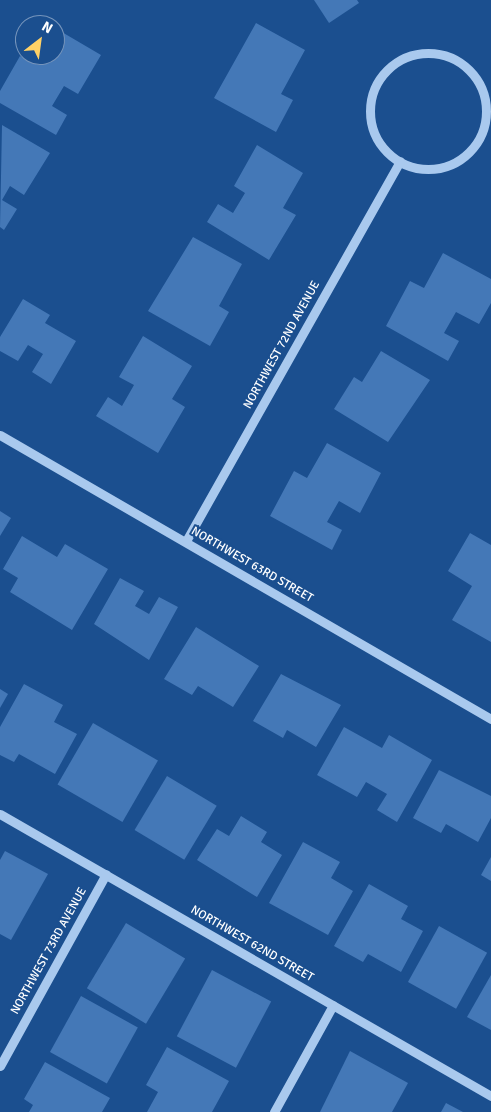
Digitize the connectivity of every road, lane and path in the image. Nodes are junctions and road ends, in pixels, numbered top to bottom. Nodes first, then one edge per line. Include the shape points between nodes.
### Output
1 (400, 161) junction
2 (0, 434) edge
3 (186, 541) junction
4 (491, 719) edge
5 (0, 814) edge
6 (106, 874) junction
7 (333, 1005) junction
8 (0, 1066) edge
9 (491, 1096) edge
10 (274, 1112) edge

1 - 1 street via 419,168 439,168 473,148 483,131 486,111 473,73 459,61 442,54 414,54 390,66 378,81 371,98 375,134
1 - 3 street, NORTHWEST 72ND AVENUE
2 - 3 street, NORTHWEST 63RD STREET
3 - 4 street, NORTHWEST 63RD STREET
5 - 6 street, NORTHWEST 62ND STREET
6 - 7 street, NORTHWEST 62ND STREET
6 - 8 street, NORTHWEST 73RD AVENUE
7 - 9 street, NORTHWEST 62ND STREET
7 - 10 street

